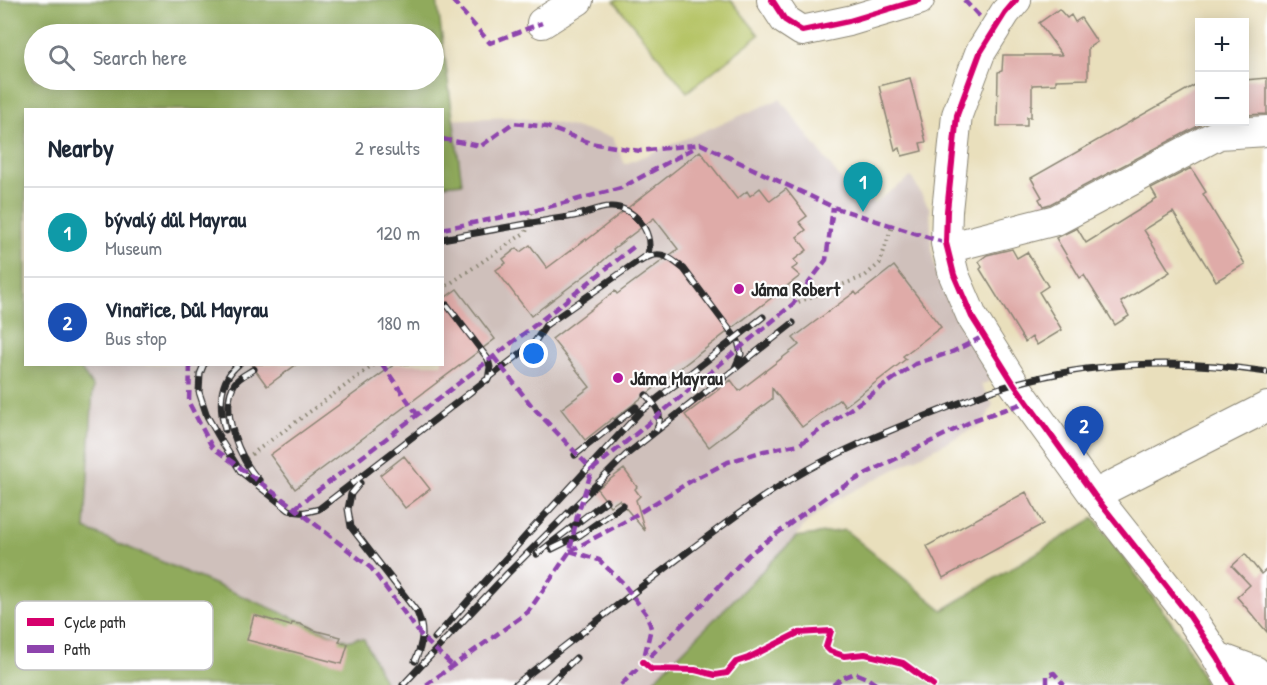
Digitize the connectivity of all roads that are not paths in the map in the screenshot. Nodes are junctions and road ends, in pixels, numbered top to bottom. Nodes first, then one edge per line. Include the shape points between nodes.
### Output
1 (578, 0) edge
2 (772, 0) edge
3 (919, 0) edge
4 (1016, 0) edge
5 (542, 23) dead end
6 (1267, 131) edge
7 (947, 248) junction
8 (1267, 407) edge
9 (1094, 495) junction
10 (1217, 657) junction
11 (1233, 685) edge
12 (1266, 685) edge

1 - 5 street
2 - 3 street via 785,20 802,31
4 - 7 street via 980,53 957,115
6 - 7 street via 1219,134 1056,220
7 - 9 street via 972,317 1014,384
8 - 9 street
9 - 10 street via 1158,574
10 - 11 street
10 - 12 street via 1255,671

